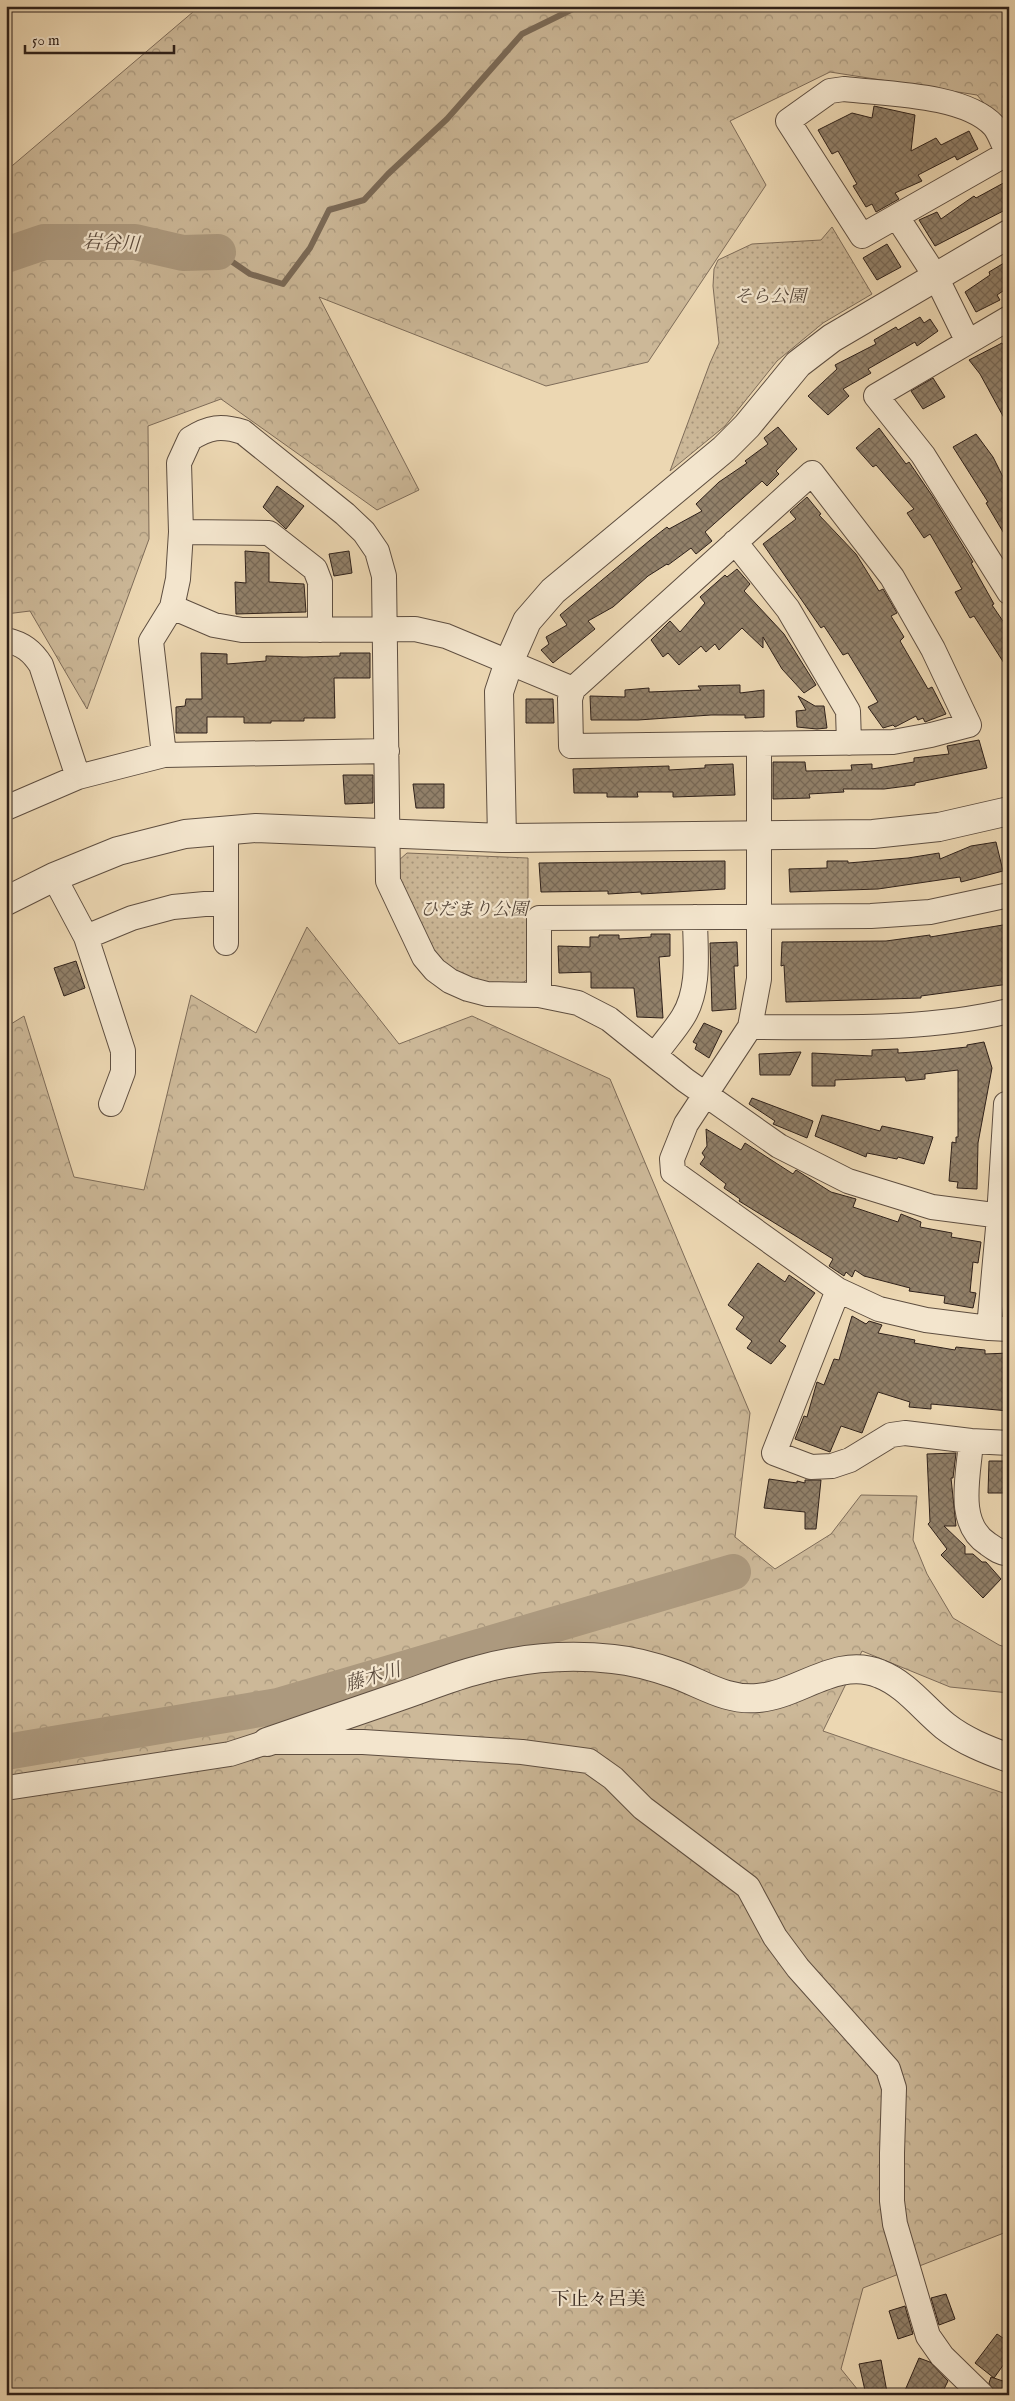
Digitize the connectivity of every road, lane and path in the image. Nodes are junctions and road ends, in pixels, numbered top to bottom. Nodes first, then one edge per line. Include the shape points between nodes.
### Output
1 (897, 217) junction
2 (1009, 234) edge
3 (936, 277) junction
4 (1008, 318) edge
5 (968, 342) junction
6 (180, 532) junction
7 (735, 542) junction
8 (1009, 592) edge
9 (172, 607) junction
10 (320, 630) junction
11 (386, 630) junction
12 (6, 640) edge
13 (509, 662) junction
14 (573, 689) junction
15 (849, 743) junction
16 (759, 745) junction
17 (387, 751) junction
18 (164, 754) junction
19 (78, 777) junction
20 (6, 808) edge
21 (1008, 816) edge
22 (226, 831) junction
23 (387, 833) junction
24 (760, 836) junction
25 (502, 838) junction
26 (54, 876) junction
27 (1009, 895) edge
28 (6, 901) edge
29 (226, 902) junction
30 (759, 916) junction
31 (695, 917) junction
32 (86, 938) junction
33 (226, 943) dead end
34 (539, 995) junction
35 (1009, 1011) edge
36 (750, 1027) junction
37 (655, 1055) junction
38 (706, 1095) junction
39 (111, 1104) dead end
40 (1009, 1104) edge
41 (1004, 1217) edge
42 (838, 1290) junction
43 (999, 1328) edge
44 (971, 1442) junction
45 (1009, 1443) edge
46 (1009, 1554) edge
47 (267, 1742) junction
48 (1009, 1758) edge
49 (6, 1788) edge
50 (982, 2395) edge

1 - 1 street via 862,236 788,121 830,91 844,89 947,101 965,106 994,127 1008,153
1 - 3 street
2 - 3 street
3 - 5 street
3 - 13 street via 832,338 798,364 724,449 553,591 527,621
4 - 5 street
5 - 8 street via 876,396 923,455
6 - 9 street via 178,579
6 - 10 street via 269,533 315,569 320,582
6 - 11 street via 179,463 190,439 213,428 228,427 243,432 364,532 377,551 384,576
7 - 14 street
7 - 15 street via 788,609 848,711
7 - 15 street via 812,473 892,577 933,649 969,725 893,742
9 - 10 street via 214,625 242,630
9 - 18 street via 151,641
10 - 11 street
11 - 13 street via 415,629 446,636
11 - 17 street
12 - 19 street via 17,642 32,652 42,665
13 - 14 street
13 - 25 street via 499,692
14 - 16 street via 570,746
15 - 16 street
16 - 24 street
17 - 18 street
17 - 23 street
18 - 19 street
19 - 20 street
21 - 24 street via 872,834
22 - 23 street via 256,828
22 - 26 street via 185,834 118,851
22 - 29 street
23 - 25 street
23 - 34 street via 388,881 424,957 435,970 450,981 487,994
24 - 25 street
24 - 30 street
26 - 28 street
26 - 32 street
27 - 30 street via 930,912 871,916
29 - 32 street via 174,907 132,918
29 - 33 street
30 - 31 street
30 - 36 street via 759,979
31 - 34 street via 539,918
31 - 37 street via 695,983 691,1000 684,1016
32 - 39 street via 125,1061
34 - 37 street via 578,1003 594,1011
35 - 36 street via 900,1027
36 - 38 street
37 - 38 street
38 - 41 street via 779,1146 848,1181 932,1207
38 - 42 street via 686,1124 672,1159 674,1172
40 - 41 street via 1006,1104
41 - 43 street
42 - 43 street via 878,1309 926,1320
42 - 44 street via 774,1453 811,1466 832,1466 850,1460 891,1434
44 - 45 street
44 - 46 street via 967,1509 971,1528 984,1542 1001,1553
47 - 48 street via 478,1670 534,1659 581,1657 645,1665 735,1698 778,1694 831,1673 853,1670 879,1673 900,1685 947,1727 979,1747
47 - 49 street via 230,1754
47 - 50 street via 363,1742 522,1752 589,1761 613,1778 643,1808 748,1887 775,1936 798,1968 888,2069 894,2088 892,2201 901,2243 928,2336 942,2356

